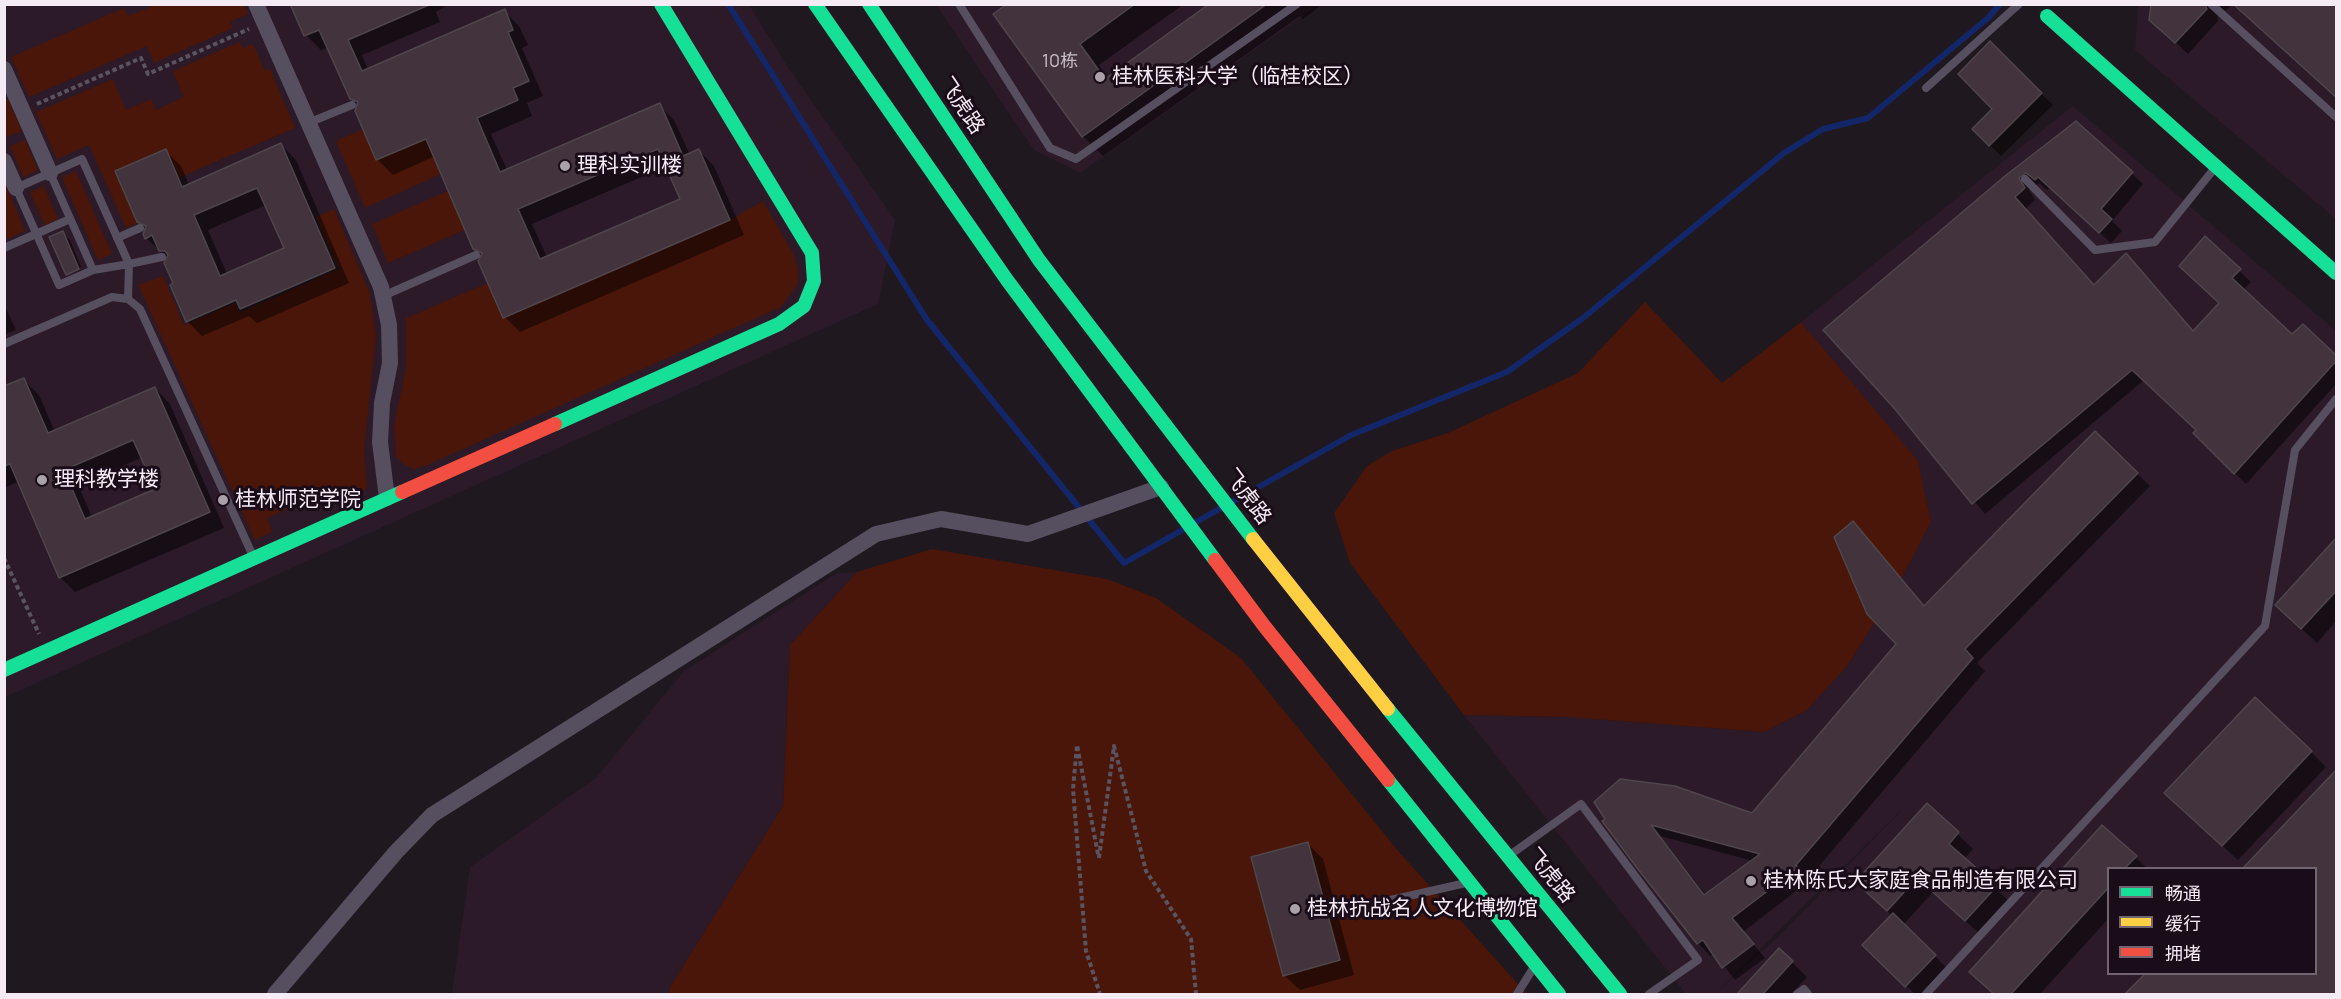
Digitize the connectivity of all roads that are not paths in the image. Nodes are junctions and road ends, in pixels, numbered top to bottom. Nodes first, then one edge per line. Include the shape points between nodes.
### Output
1 (256, 4) edge
2 (661, 4) edge
3 (815, 4) edge
4 (868, 4) edge
5 (959, 4) edge
6 (1297, 4) edge
7 (2019, 4) edge
8 (2211, 4) edge
9 (2043, 10) edge
10 (4, 69) edge
11 (1926, 88) dead end
12 (352, 105) dead end
13 (2337, 117) edge
14 (308, 123) junction
15 (4, 162) edge
16 (2217, 167) junction
17 (50, 173) junction
18 (2025, 179) dead end
19 (16, 188) junction
20 (70, 219) junction
21 (140, 228) dead end
22 (36, 234) junction
23 (117, 238) junction
24 (4, 248) edge
25 (476, 255) dead end
26 (162, 257) dead end
27 (129, 264) junction
28 (93, 270) junction
29 (2337, 273) edge
30 (383, 296) junction
31 (128, 298) junction
32 (4, 344) edge
33 (2337, 399) edge
34 (1161, 487) junction
35 (387, 498) junction
36 (255, 560) junction
37 (4, 670) edge
38 (1508, 856) junction
39 (1469, 882) junction
40 (1355, 908) dead end
41 (1535, 965) junction
42 (275, 994) edge
43 (1517, 994) edge
44 (1559, 994) edge
45 (1620, 994) edge
46 (1649, 994) edge
47 (1797, 994) edge
48 (1808, 994) edge
49 (1926, 994) edge

1 - 14 street
2 - 35 main road via 812,254 814,281 804,306 779,324
3 - 34 main road via 1007,280
4 - 38 main road, 飞虎路 via 1039,260 1302,603
5 - 6 lane via 1050,148 1076,159
7 - 11 lane
8 - 13 lane
9 - 16 main road
10 - 17 street
12 - 14 lane
14 - 30 street
15 - 19 street
16 - 18 lane via 2156,242 2095,250
16 - 29 main road
17 - 19 lane
17 - 20 lane
17 - 23 lane via 82,159
19 - 22 lane
20 - 22 lane
20 - 28 lane
21 - 23 lane
22 - 24 lane
22 - 28 lane via 59,285
23 - 27 lane
25 - 30 lane
26 - 27 lane
27 - 28 lane
27 - 31 lane
30 - 35 street via 390,363 380,442
31 - 32 lane via 112,297
31 - 36 lane via 140,309
33 - 49 lane via 2295,450 2265,626
34 - 39 main road via 1265,627
34 - 42 street via 1028,534 941,519 876,534 432,815
35 - 36 main road
36 - 37 main road
38 - 45 main road, 飞虎路
38 - 46 lane via 1581,804 1698,960
39 - 40 lane
39 - 41 main road
41 - 43 lane
41 - 44 main road
47 - 48 lane via 1804,989

